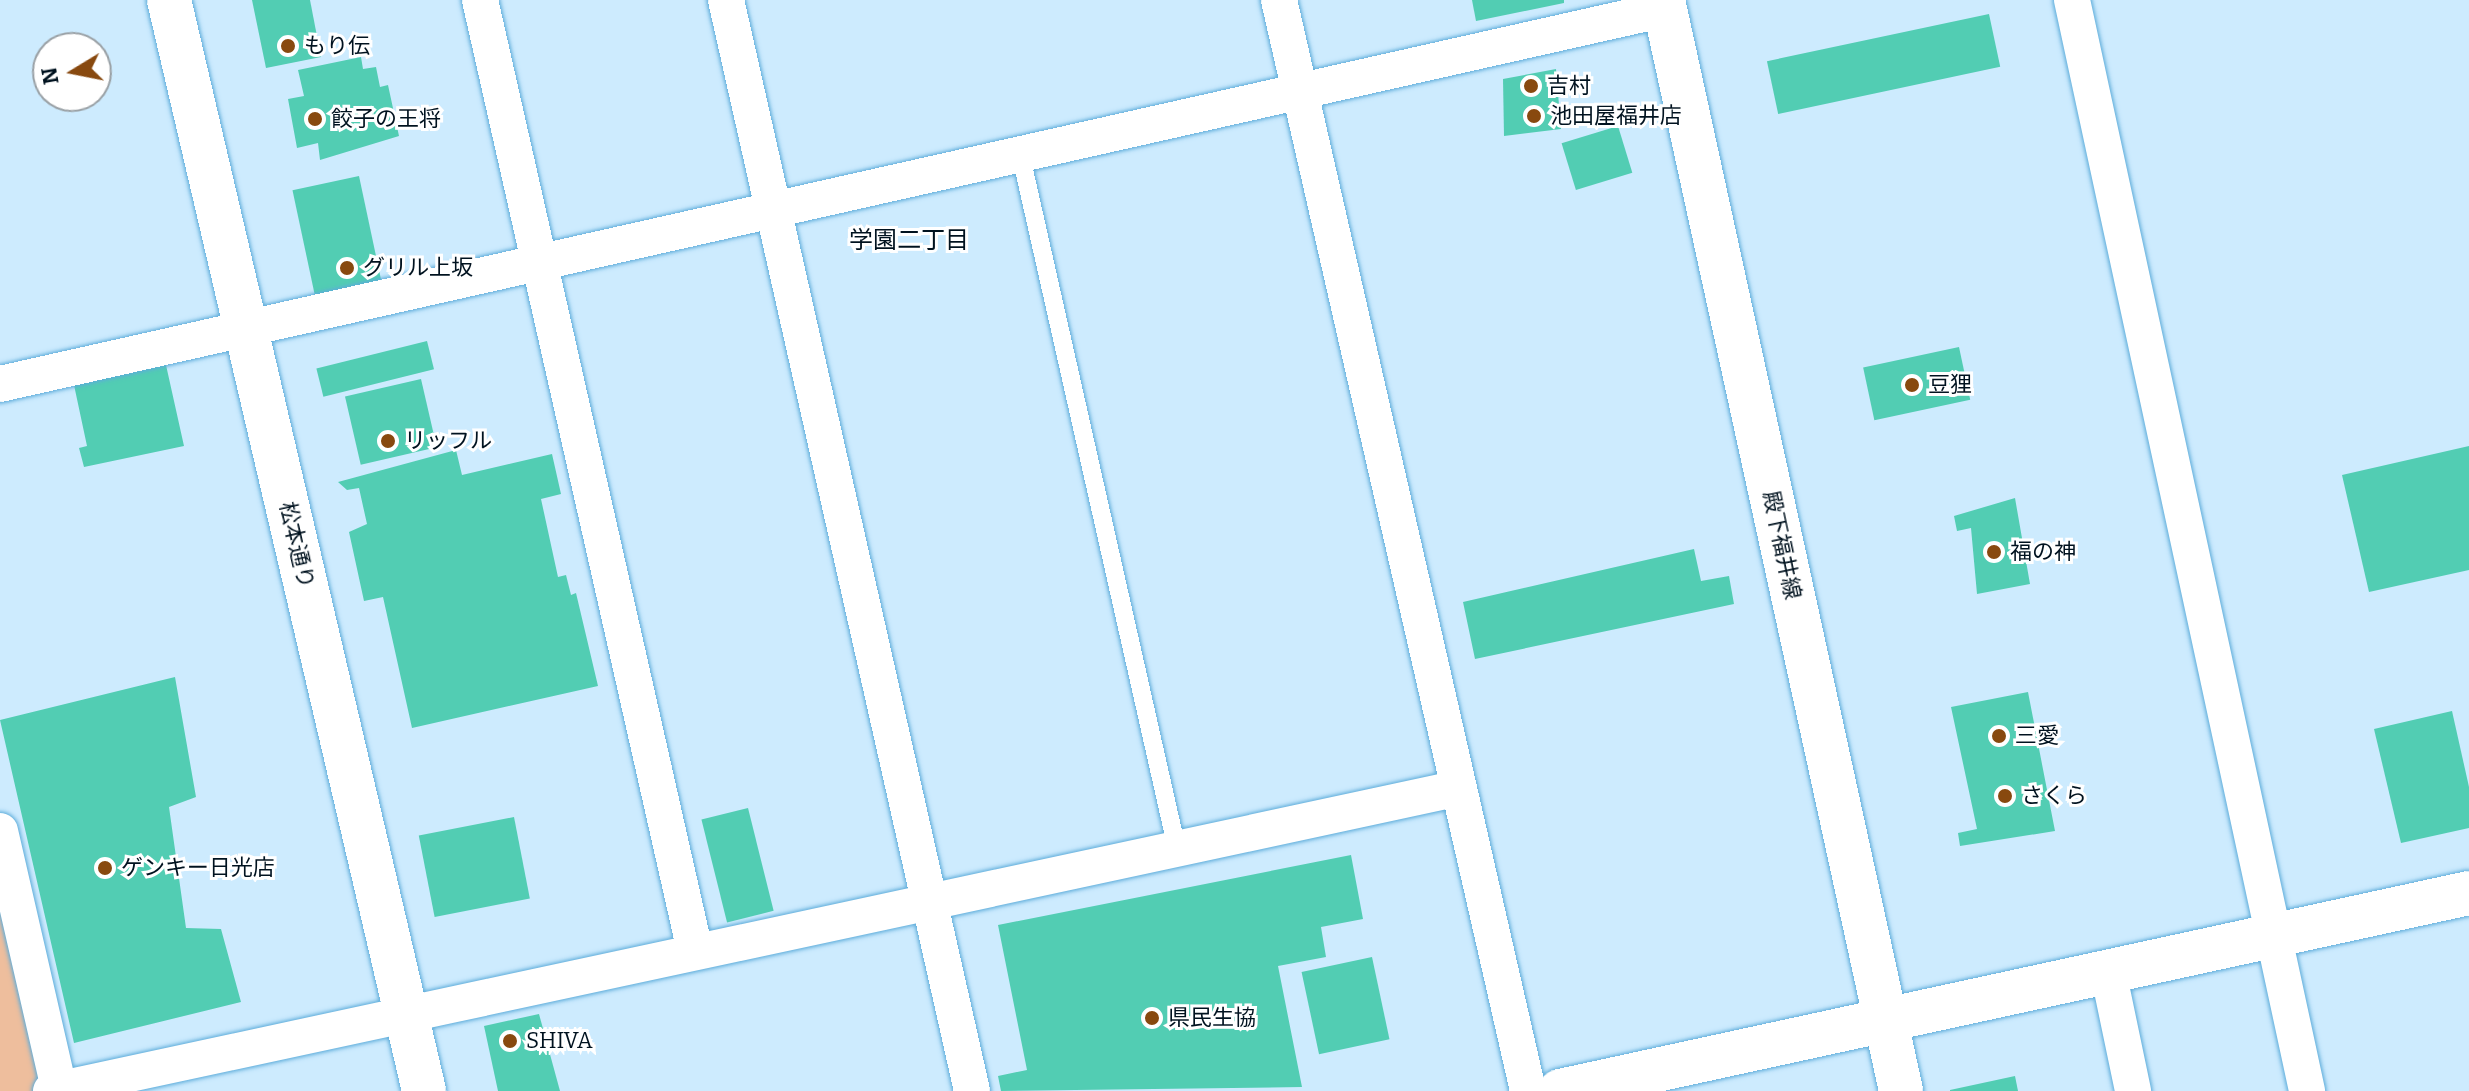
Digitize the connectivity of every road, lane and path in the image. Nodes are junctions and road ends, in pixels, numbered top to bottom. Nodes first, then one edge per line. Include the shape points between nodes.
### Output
1 (169, 0) edge
2 (480, 0) edge
3 (726, 0) edge
4 (1279, 0) edge
5 (2072, 0) edge
6 (1664, 5) edge
7 (1300, 91) junction
8 (1020, 152) junction
9 (773, 207) junction
10 (539, 261) junction
11 (247, 328) junction
12 (0, 384) edge
13 (1459, 788) junction
14 (0, 831) edge
15 (1177, 849) junction
16 (2469, 893) edge
17 (929, 902) junction
18 (2278, 934) junction
19 (695, 951) junction
20 (2108, 971) junction
21 (406, 1013) junction
22 (1886, 1019) junction
23 (55, 1090) edge
24 (424, 1091) edge
25 (972, 1091) edge
26 (1528, 1091) edge
27 (1560, 1091) edge
28 (1901, 1091) edge
29 (2133, 1091) edge
30 (2307, 1091) edge

1 - 11 street, 松本通り
2 - 10 street
3 - 9 street
4 - 7 street
5 - 18 street
6 - 7 street
6 - 22 street, 殿下福井線
7 - 8 street
7 - 13 street
8 - 9 street
8 - 15 lane
9 - 10 street
9 - 17 street
10 - 11 street
10 - 19 street
11 - 12 street
11 - 21 street, 松本通り
13 - 15 street
13 - 26 street
14 - 23 street
15 - 17 street
16 - 18 street
17 - 19 street
17 - 25 street
18 - 20 street
18 - 30 street
19 - 21 street
20 - 22 street
20 - 29 street
21 - 23 street
21 - 24 street, 松本通り
22 - 27 street
22 - 28 street, 殿下福井線

